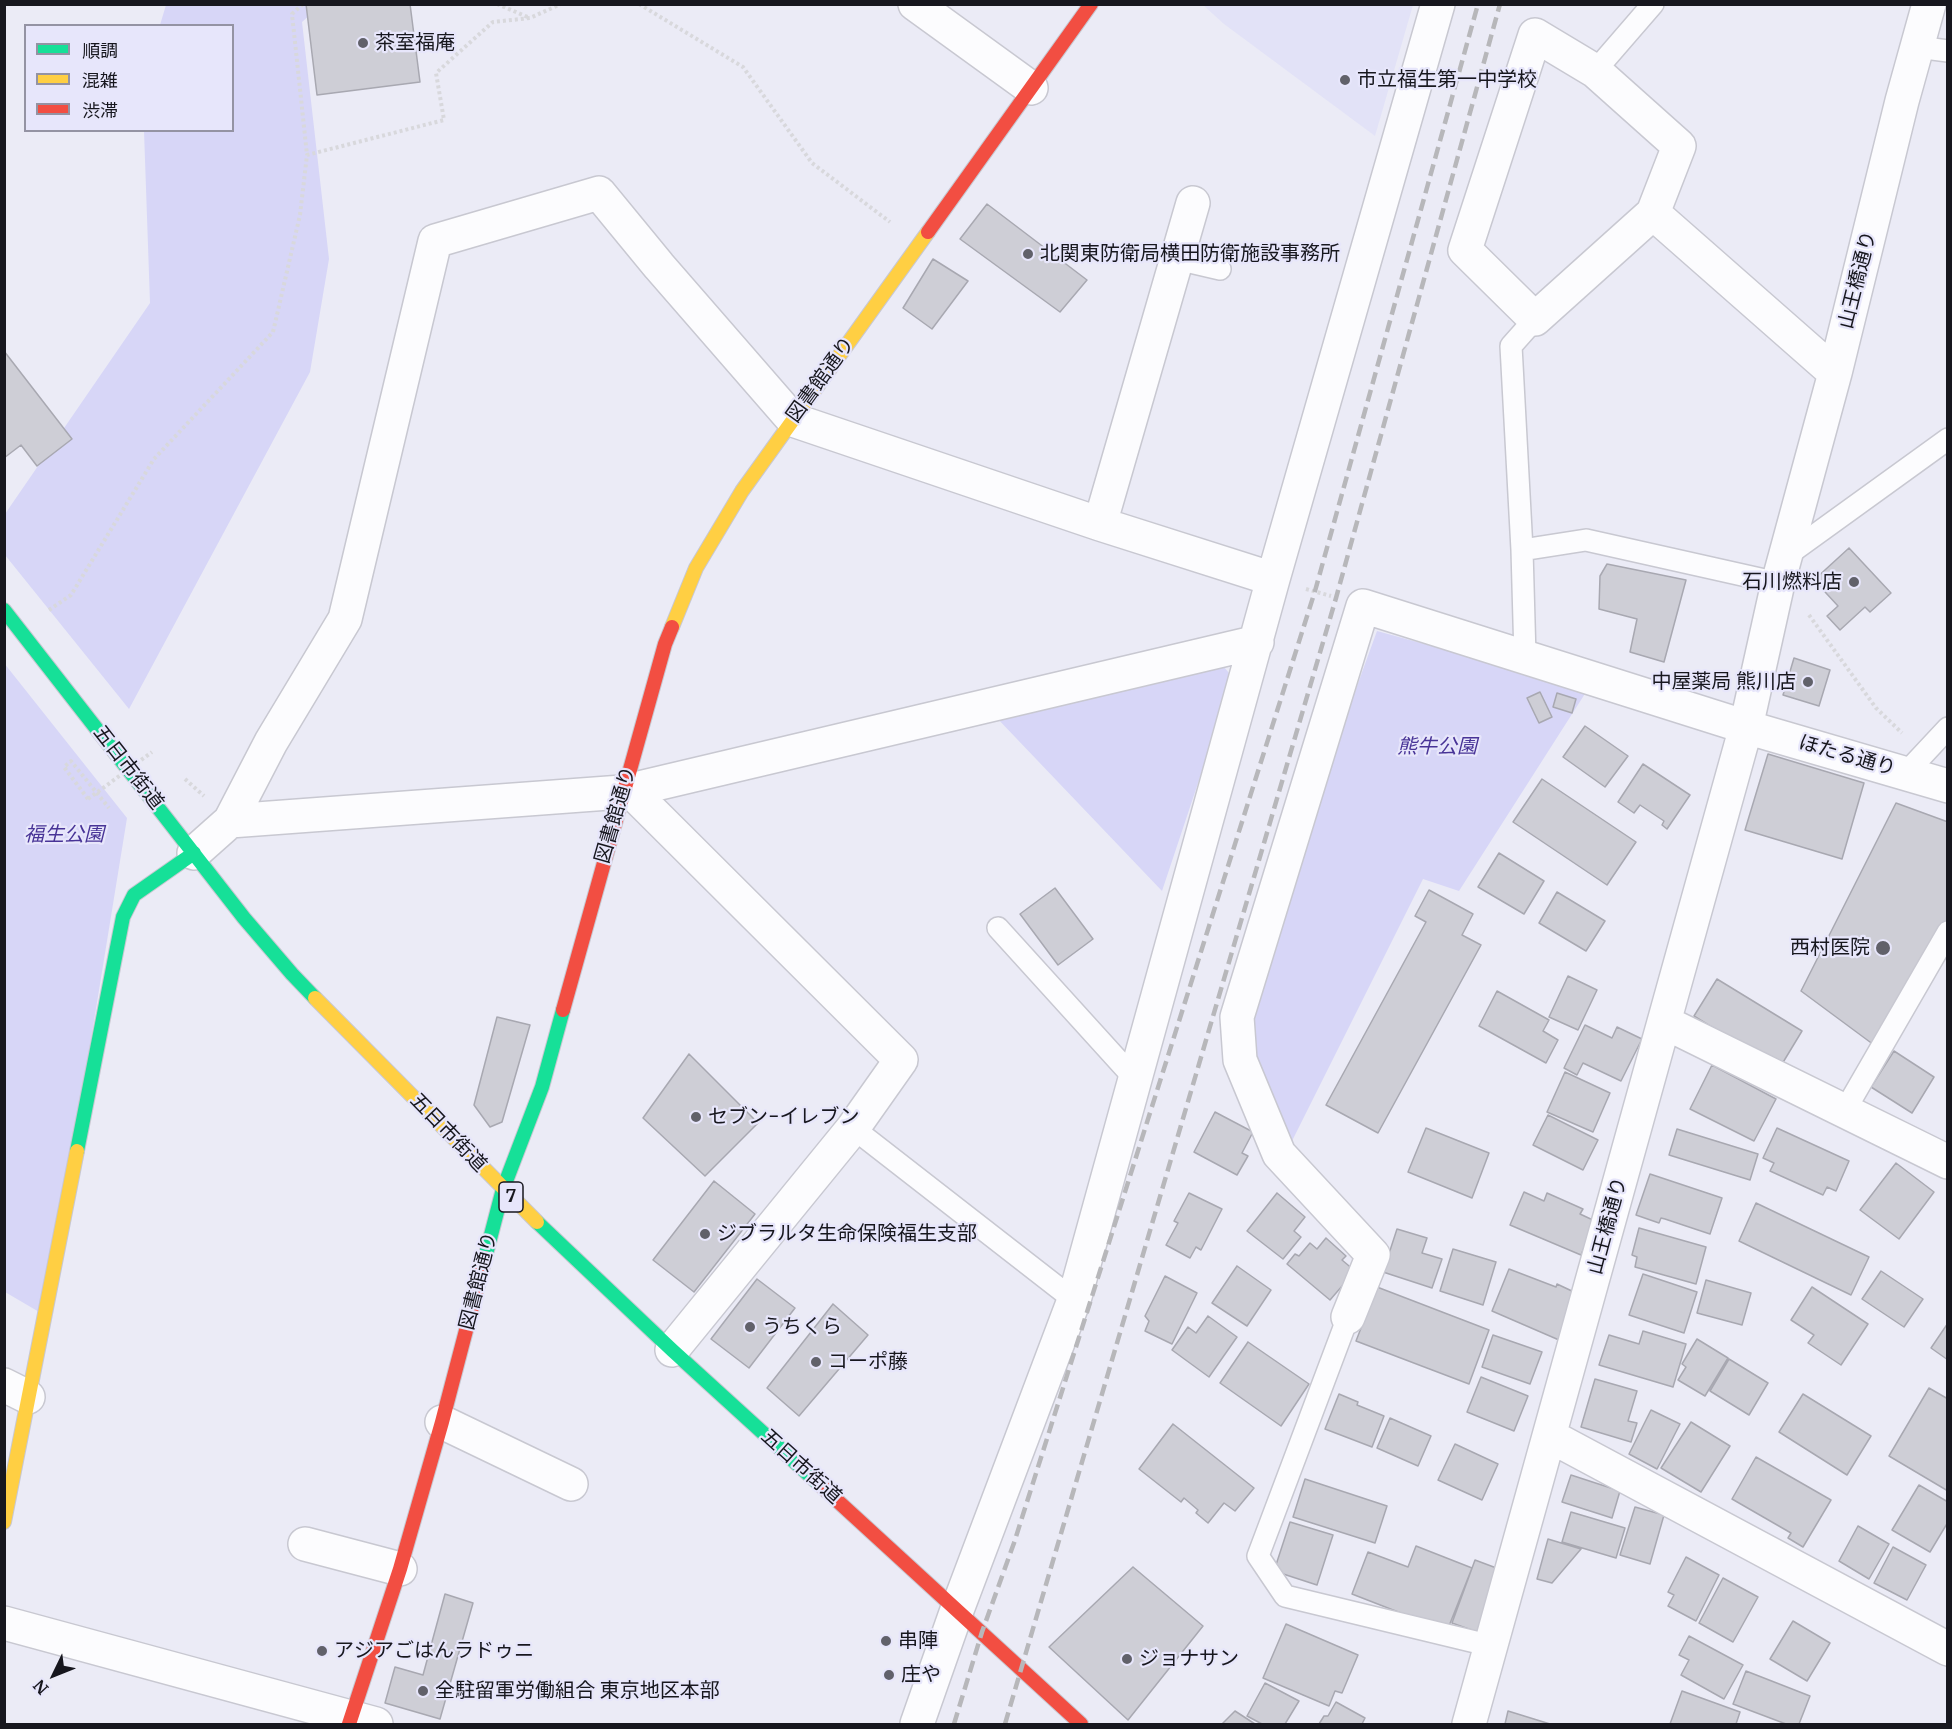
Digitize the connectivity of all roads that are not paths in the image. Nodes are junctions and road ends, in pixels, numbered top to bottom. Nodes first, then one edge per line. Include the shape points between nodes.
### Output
1 (915, 4) edge
2 (1091, 4) edge
3 (1438, 4) edge
4 (1653, 4) edge
5 (1929, 4) edge
6 (1932, 49) edge
7 (1595, 71) junction
8 (1031, 88) junction
9 (1193, 204) dead end
10 (1653, 213) junction
11 (1177, 259) junction
12 (1220, 269) dead end
13 (1535, 319) junction
14 (1835, 373) junction
15 (793, 420) junction
16 (1947, 439) edge
17 (1100, 525) junction
18 (1522, 550) junction
19 (1782, 572) junction
20 (1273, 579) junction
21 (4, 610) edge
22 (1257, 642) junction
23 (1525, 657) junction
24 (1746, 727) junction
25 (1947, 728) edge
26 (1914, 764) junction
27 (1947, 786) edge
28 (627, 791) junction
29 (230, 821) junction
30 (194, 853) junction
31 (998, 928) dead end
32 (1947, 932) edge
33 (1664, 1022) junction
34 (1135, 1079) junction
35 (1844, 1112) junction
36 (854, 1128) junction
37 (1947, 1162) edge
38 (502, 1189) junction
39 (1074, 1300) junction
40 (1348, 1317) joint
41 (672, 1350) junction
42 (16, 1391) edge
43 (442, 1422) junction
44 (1550, 1436) junction
45 (571, 1484) dead end
46 (4, 1522) edge
47 (305, 1544) dead end
48 (400, 1569) junction
49 (957, 1610) junction
50 (4, 1623) edge
51 (1492, 1646) junction
52 (1947, 1648) edge
53 (359, 1722) edge
54 (917, 1725) edge
55 (1081, 1725) edge
56 (1469, 1725) edge

1 - 8 street
2 - 8 street, 図書館通り
3 - 20 street
4 - 7 lane
5 - 6 street, 山王橋通り
6 - 14 street, 山王橋通り
7 - 10 street via 1679,146
7 - 13 street via 1535,35 1465,250
8 - 15 street, 図書館通り
9 - 11 street
10 - 13 street
10 - 14 street
11 - 12 lane
11 - 17 street
13 - 18 lane via 1511,346
14 - 19 street, 山王橋通り
15 - 17 street
15 - 28 street, 図書館通り via 742,491 696,568 665,644
15 - 29 street via 599,193 435,241 345,619 271,742
16 - 19 lane
17 - 20 street
18 - 19 lane via 1586,540
18 - 23 lane
19 - 24 street, 山王橋通り
20 - 22 street
21 - 30 street, 五日市街道 / 7
22 - 28 street
22 - 34 street
23 - 24 street, ほたる通り
23 - 40 street, ほたる通り via 1363,606 1237,1017 1240,1060 1279,1155 1373,1255
24 - 26 street, ほたる通り
24 - 33 street, 山王橋通り
25 - 26 lane
26 - 27 street, ほたる通り
28 - 29 street
28 - 36 street via 902,1060
28 - 38 street, 図書館通り via 542,1087
29 - 30 street
30 - 38 street, 五日市街道 / 7 via 292,974
30 - 42 street via 134,895 123,917
31 - 34 lane
32 - 35 lane
33 - 35 street
33 - 44 street, 山王橋通り
34 - 39 street
35 - 37 street
36 - 39 lane
36 - 41 street
38 - 41 street, 五日市街道 / 7
38 - 43 street, 図書館通り
39 - 49 street
40 - 51 lane via 1258,1556 1285,1596
41 - 49 street, 五日市街道 / 7
42 - 46 street
43 - 45 street
43 - 48 street, 図書館通り
44 - 51 street, 山王橋通り
44 - 52 street
47 - 48 street
48 - 53 street, 図書館通り
49 - 54 street
49 - 55 street, 五日市街道 / 7
50 - 53 street
51 - 56 street, 山王橋通り

